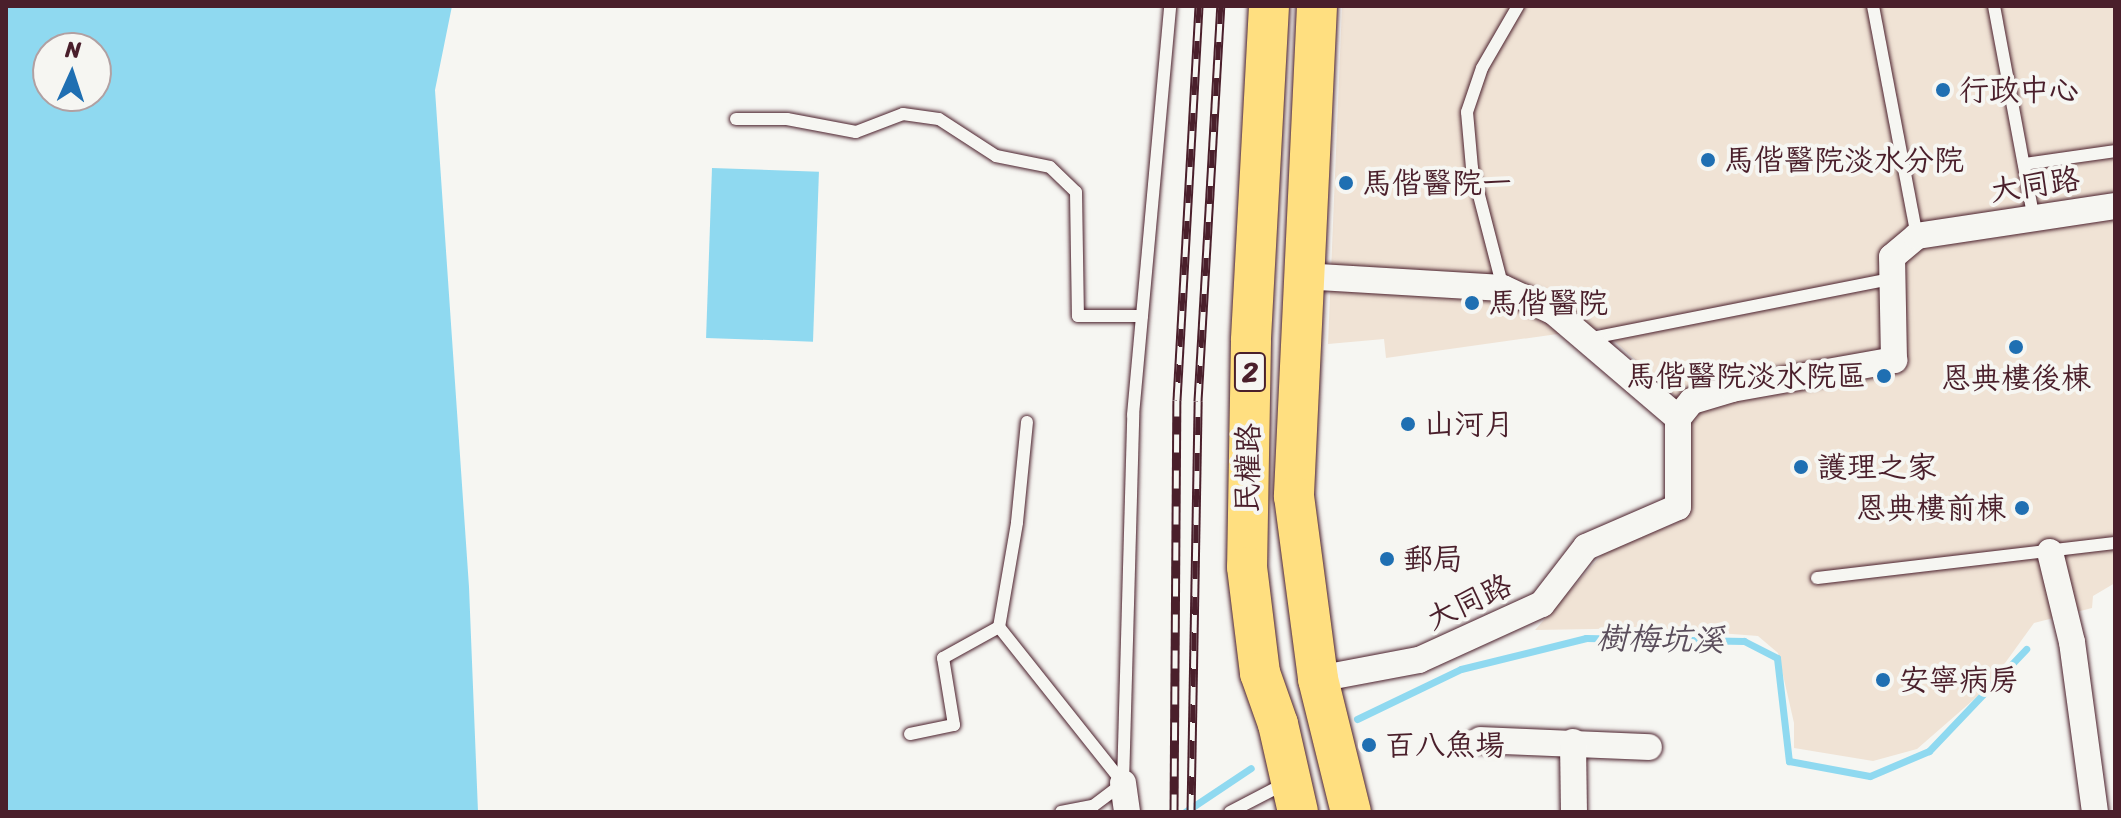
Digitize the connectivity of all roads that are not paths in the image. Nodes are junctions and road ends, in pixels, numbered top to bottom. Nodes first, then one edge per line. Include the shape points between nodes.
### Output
1 (1170, 6) edge
2 (1269, 6) edge
3 (1317, 6) edge
4 (1518, 6) edge
5 (1873, 6) edge
6 (1994, 6) edge
7 (736, 119) dead end
8 (2115, 151) edge
9 (2024, 164) junction
10 (2115, 206) edge
11 (2033, 215) junction
12 (1917, 236) junction
13 (1302, 276) junction
14 (1890, 279) junction
15 (1503, 288) junction
16 (1142, 316) junction
17 (1587, 339) junction
18 (1678, 418) junction
19 (1027, 422) dead end
20 (2115, 543) edge
21 (2050, 552) junction
22 (1817, 578) dead end
23 (999, 627) junction
24 (1318, 679) junction
25 (910, 734) dead end
26 (1480, 740) dead end
27 (1573, 742) junction
28 (1649, 747) dead end
29 (1123, 783) junction
30 (1290, 785) edge
31 (1061, 812) edge
32 (1127, 812) edge
33 (1230, 812) edge
34 (1351, 812) edge
35 (1574, 812) edge
36 (2095, 812) edge

1 - 16 lane
2 - 30 main road, 民權路 / 2 via 1251,341 1247,567 1260,673
3 - 13 main road, 民權路 / 2
4 - 15 lane via 1482,68 1467,112 1472,168
5 - 12 lane
6 - 9 lane
7 - 16 lane via 787,119 856,132 903,114 939,119 996,156 1050,167 1076,192 1078,316
8 - 9 lane
9 - 11 lane
10 - 11 street, 大同路
11 - 12 street, 大同路
12 - 14 street via 1892,257
13 - 15 street
13 - 24 main road, 民權路 / 2 via 1294,496
14 - 17 lane
14 - 18 street via 1894,360 1732,389 1692,401
15 - 17 street via 1554,312
16 - 29 lane via 1133,415
17 - 18 street
18 - 24 street, 大同路 via 1678,507 1586,547 1542,604 1419,660
19 - 23 lane
20 - 21 lane
21 - 22 lane
21 - 36 street via 2072,642
23 - 25 lane via 943,658 954,725
23 - 29 lane
24 - 34 main road, 民權路 / 2
26 - 27 street
27 - 28 street
27 - 35 street
29 - 31 lane via 1093,806
29 - 32 street
30 - 33 lane

